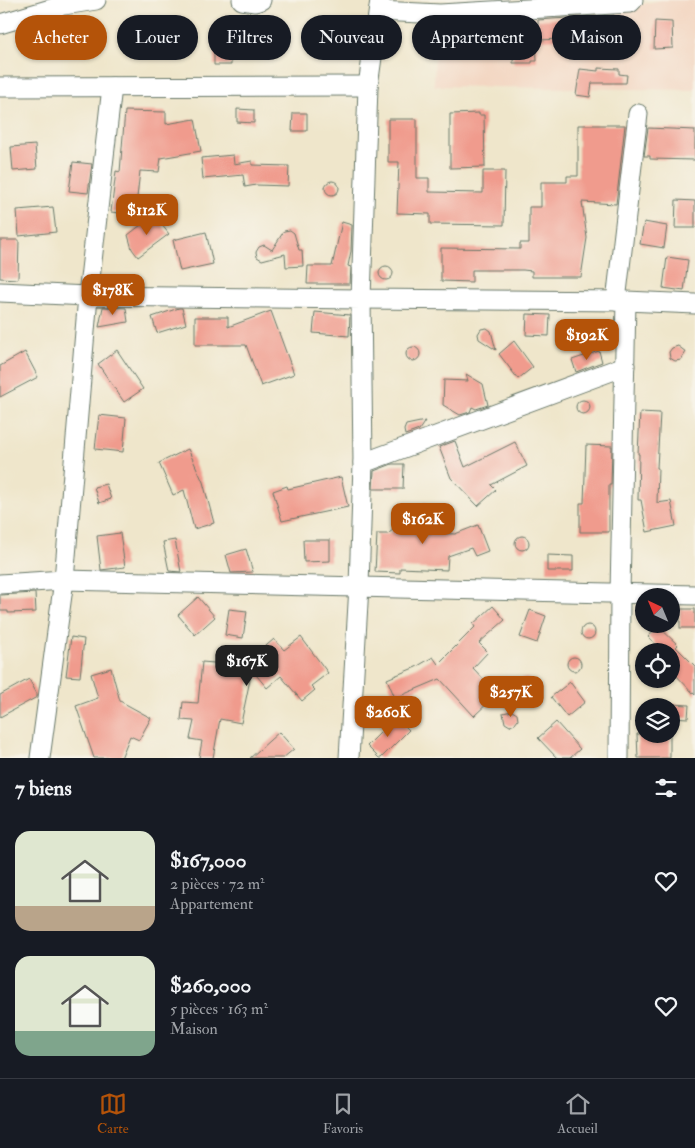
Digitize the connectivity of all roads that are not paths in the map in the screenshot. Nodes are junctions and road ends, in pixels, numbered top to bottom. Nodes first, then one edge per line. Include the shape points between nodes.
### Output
1 (96, 0) edge
2 (242, 0) edge
3 (261, 0) edge
4 (633, 0) edge
5 (377, 3) edge
6 (0, 24) edge
7 (368, 86) junction
8 (0, 87) edge
9 (112, 88) junction
10 (638, 114) dead end
11 (0, 292) edge
12 (88, 296) junction
13 (361, 299) junction
14 (621, 301) junction
15 (695, 304) edge
16 (625, 366) junction
17 (362, 463) junction
18 (64, 580) junction
19 (0, 584) edge
20 (358, 586) junction
21 (620, 593) junction
22 (695, 595) edge
23 (40, 758) edge
24 (349, 758) edge
25 (619, 758) edge

1 - 6 street via 64,5
2 - 3 street
4 - 5 street via 440,14
5 - 7 street
7 - 9 street
7 - 13 street
8 - 9 street
9 - 12 street
10 - 14 street
11 - 12 street
12 - 13 street
12 - 18 street
13 - 14 street
13 - 17 street
14 - 15 street
14 - 16 street
16 - 17 street
16 - 21 street
17 - 20 street
18 - 19 street
18 - 20 street
18 - 23 street
20 - 21 street
20 - 24 street
21 - 22 street
21 - 25 street

